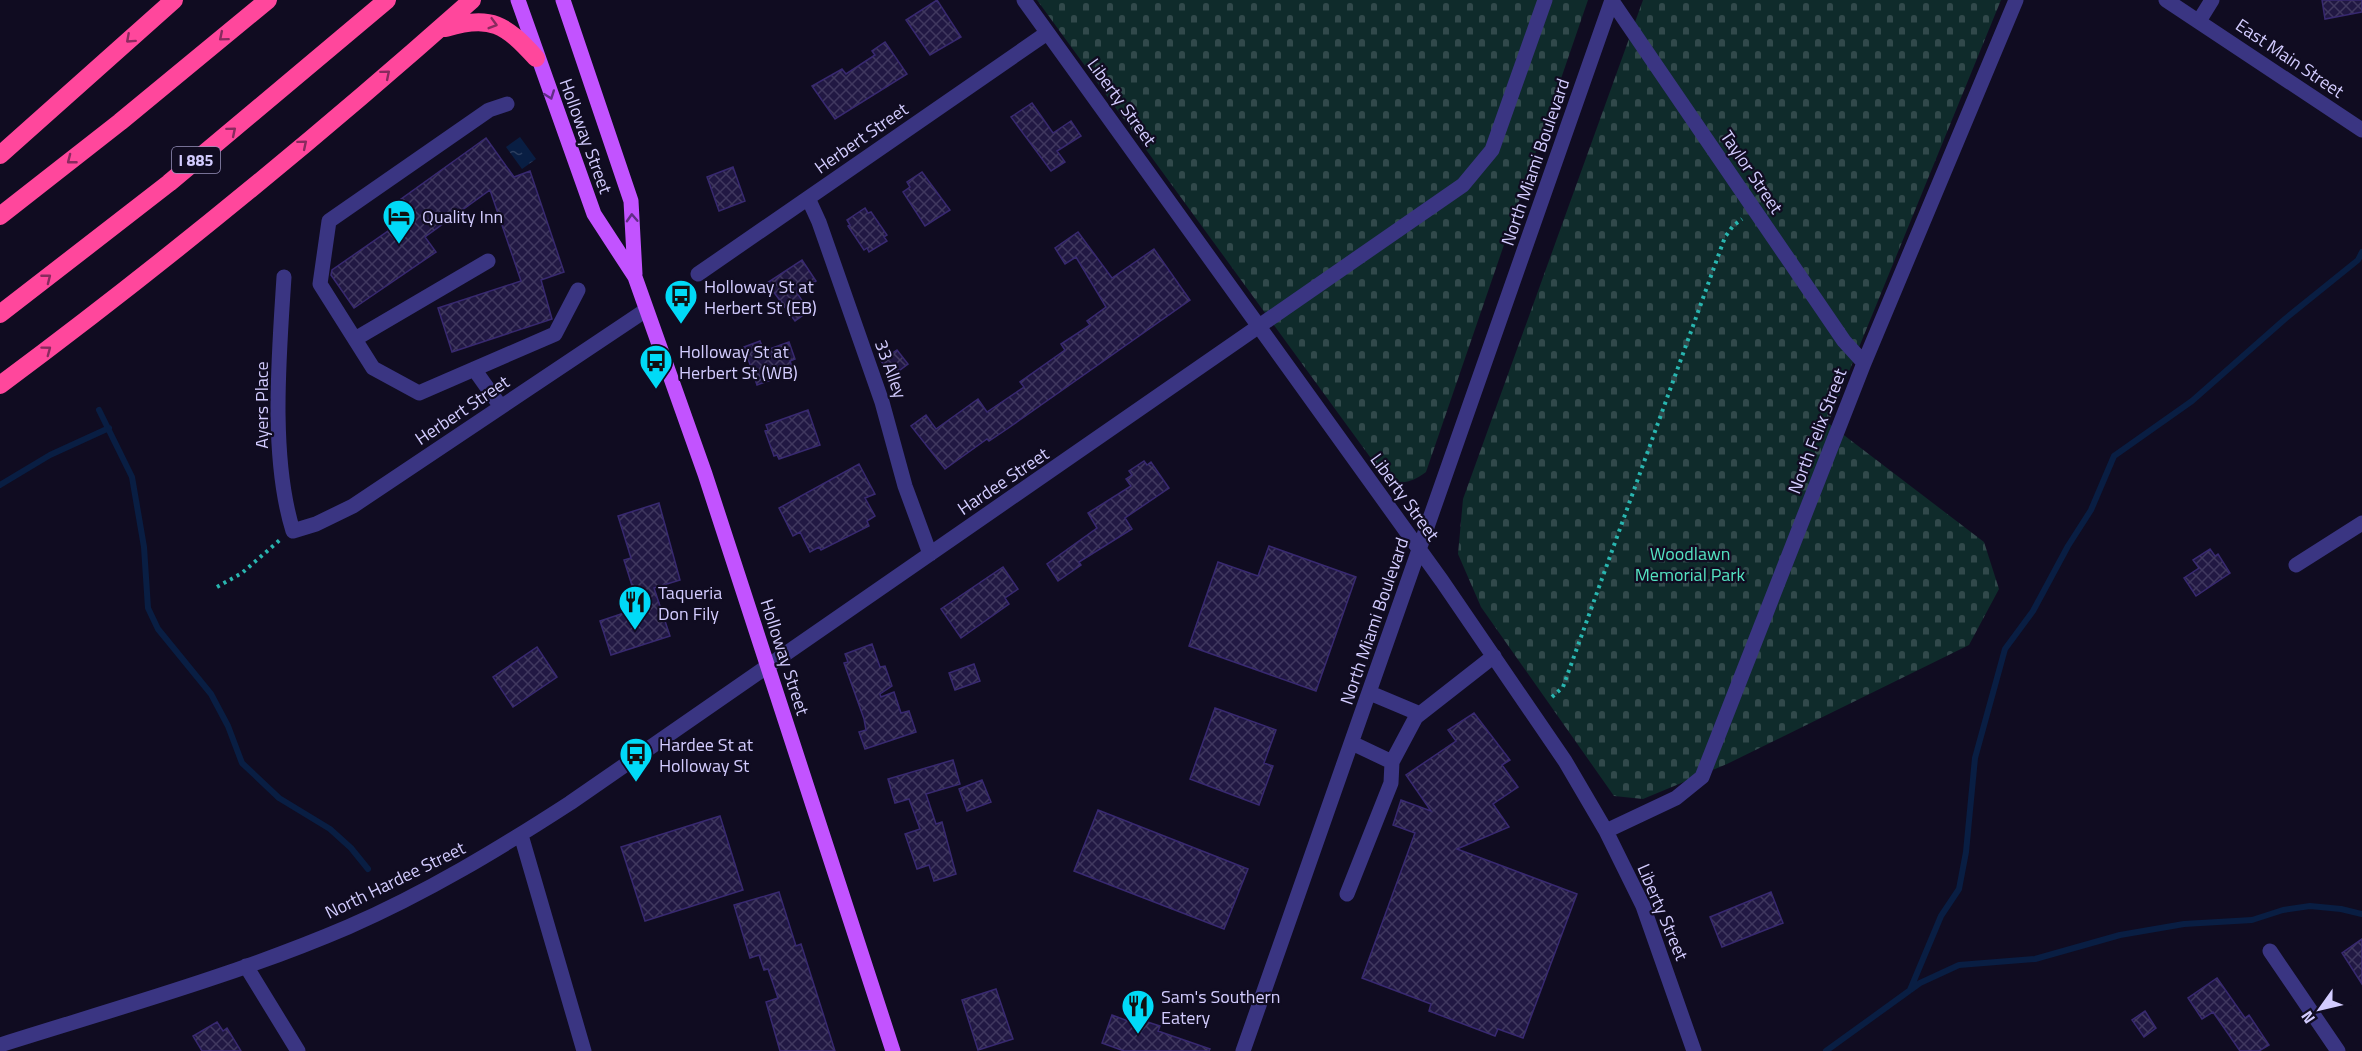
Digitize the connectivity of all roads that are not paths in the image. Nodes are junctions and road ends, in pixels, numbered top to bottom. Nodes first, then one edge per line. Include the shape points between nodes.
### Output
1 (174, 0) edge
2 (268, 0) edge
3 (387, 0) edge
4 (472, 0) edge
5 (518, 0) edge
6 (563, 0) edge
7 (1024, 0) edge
8 (1545, 0) edge
9 (2016, 0) edge
10 (2166, 0) edge
11 (2212, 0) edge
12 (1612, 1) edge
13 (2199, 21) junction
14 (438, 30) junction
15 (1047, 33) junction
16 (536, 58) junction
17 (507, 104) dead end
18 (2362, 130) edge
19 (0, 155) edge
20 (808, 198) junction
21 (0, 216) edge
22 (488, 261) dead end
23 (698, 274) dead end
24 (284, 277) dead end
25 (635, 277) junction
26 (578, 290) dead end
27 (646, 310) junction
28 (0, 314) edge
29 (1260, 328) junction
30 (355, 339) junction
31 (1864, 363) junction
32 (474, 369) junction
33 (0, 385) edge
34 (501, 407) junction
35 (2362, 523) edge
36 (293, 531) joint
37 (1420, 550) junction
38 (930, 554) junction
39 (2296, 565) dead end
40 (1494, 656) junction
41 (767, 666) junction
42 (1370, 693) junction
43 (1420, 714) junction
44 (1352, 743) junction
45 (1392, 762) junction
46 (1606, 831) junction
47 (521, 835) junction
48 (1347, 894) dead end
49 (2270, 951) dead end
50 (246, 966) junction
51 (0, 1045) edge
52 (298, 1051) edge
53 (584, 1051) edge
54 (893, 1051) edge
55 (1243, 1051) edge
56 (1694, 1051) edge
57 (2338, 1051) edge

1 -> 19 highway
2 -> 21 highway
28 -> 3 highway, I 885 via 169,183
4 - 14 highway
5 - 16 main road, Holloway Street
25 -> 6 main road, Holloway Street via 631,201
7 - 15 street, Liberty Street
8 - 29 street, Hardee Street via 1492,150 1463,185
9 - 31 street, North Felix Street
10 - 13 street, East Main Street
11 - 13 street
12 - 31 street, Taylor Street via 1844,341
12 - 37 street, North Miami Boulevard
13 - 18 street, East Main Street
14 -> 16 highway via 468,21 496,24 515,36
33 -> 14 highway via 108,304
15 - 20 street, Herbert Street
15 - 29 street, Liberty Street
16 -> 25 main road, Holloway Street via 594,214
17 - 30 street via 489,110 329,221 320,284
20 - 23 street, Herbert Street
20 - 38 street, 33 Alley via 882,402 905,486
22 - 30 street
24 - 36 street, Ayers Place via 279,397 282,486
25 - 27 main road, Holloway Street
26 - 32 street via 555,334
27 - 34 street, Herbert Street
27 - 41 main road, Holloway Street via 705,474
29 - 37 street, Liberty Street
29 - 38 street, Hardee Street
30 - 32 street via 373,368 419,393
31 - 46 street, North Felix Street via 1702,777 1676,798
32 - 34 street
34 - 36 street, Herbert Street via 353,506
35 - 39 street
37 - 40 street, Liberty Street
37 - 42 street, North Miami Boulevard
38 - 41 street, Hardee Street
40 - 43 street
40 - 46 street, Liberty Street via 1565,761
41 - 47 street, North Hardee Street
41 - 54 main road, Holloway Street
42 - 43 street
42 - 44 street, North Miami Boulevard
43 - 45 street
44 - 45 street
44 - 55 street, North Miami Boulevard
45 - 48 street via 1391,783
46 - 56 street, Liberty Street via 1642,906
47 - 50 street, North Hardee Street via 405,900
47 - 53 street
49 - 57 street
50 - 51 street, North Hardee Street
50 - 52 street

